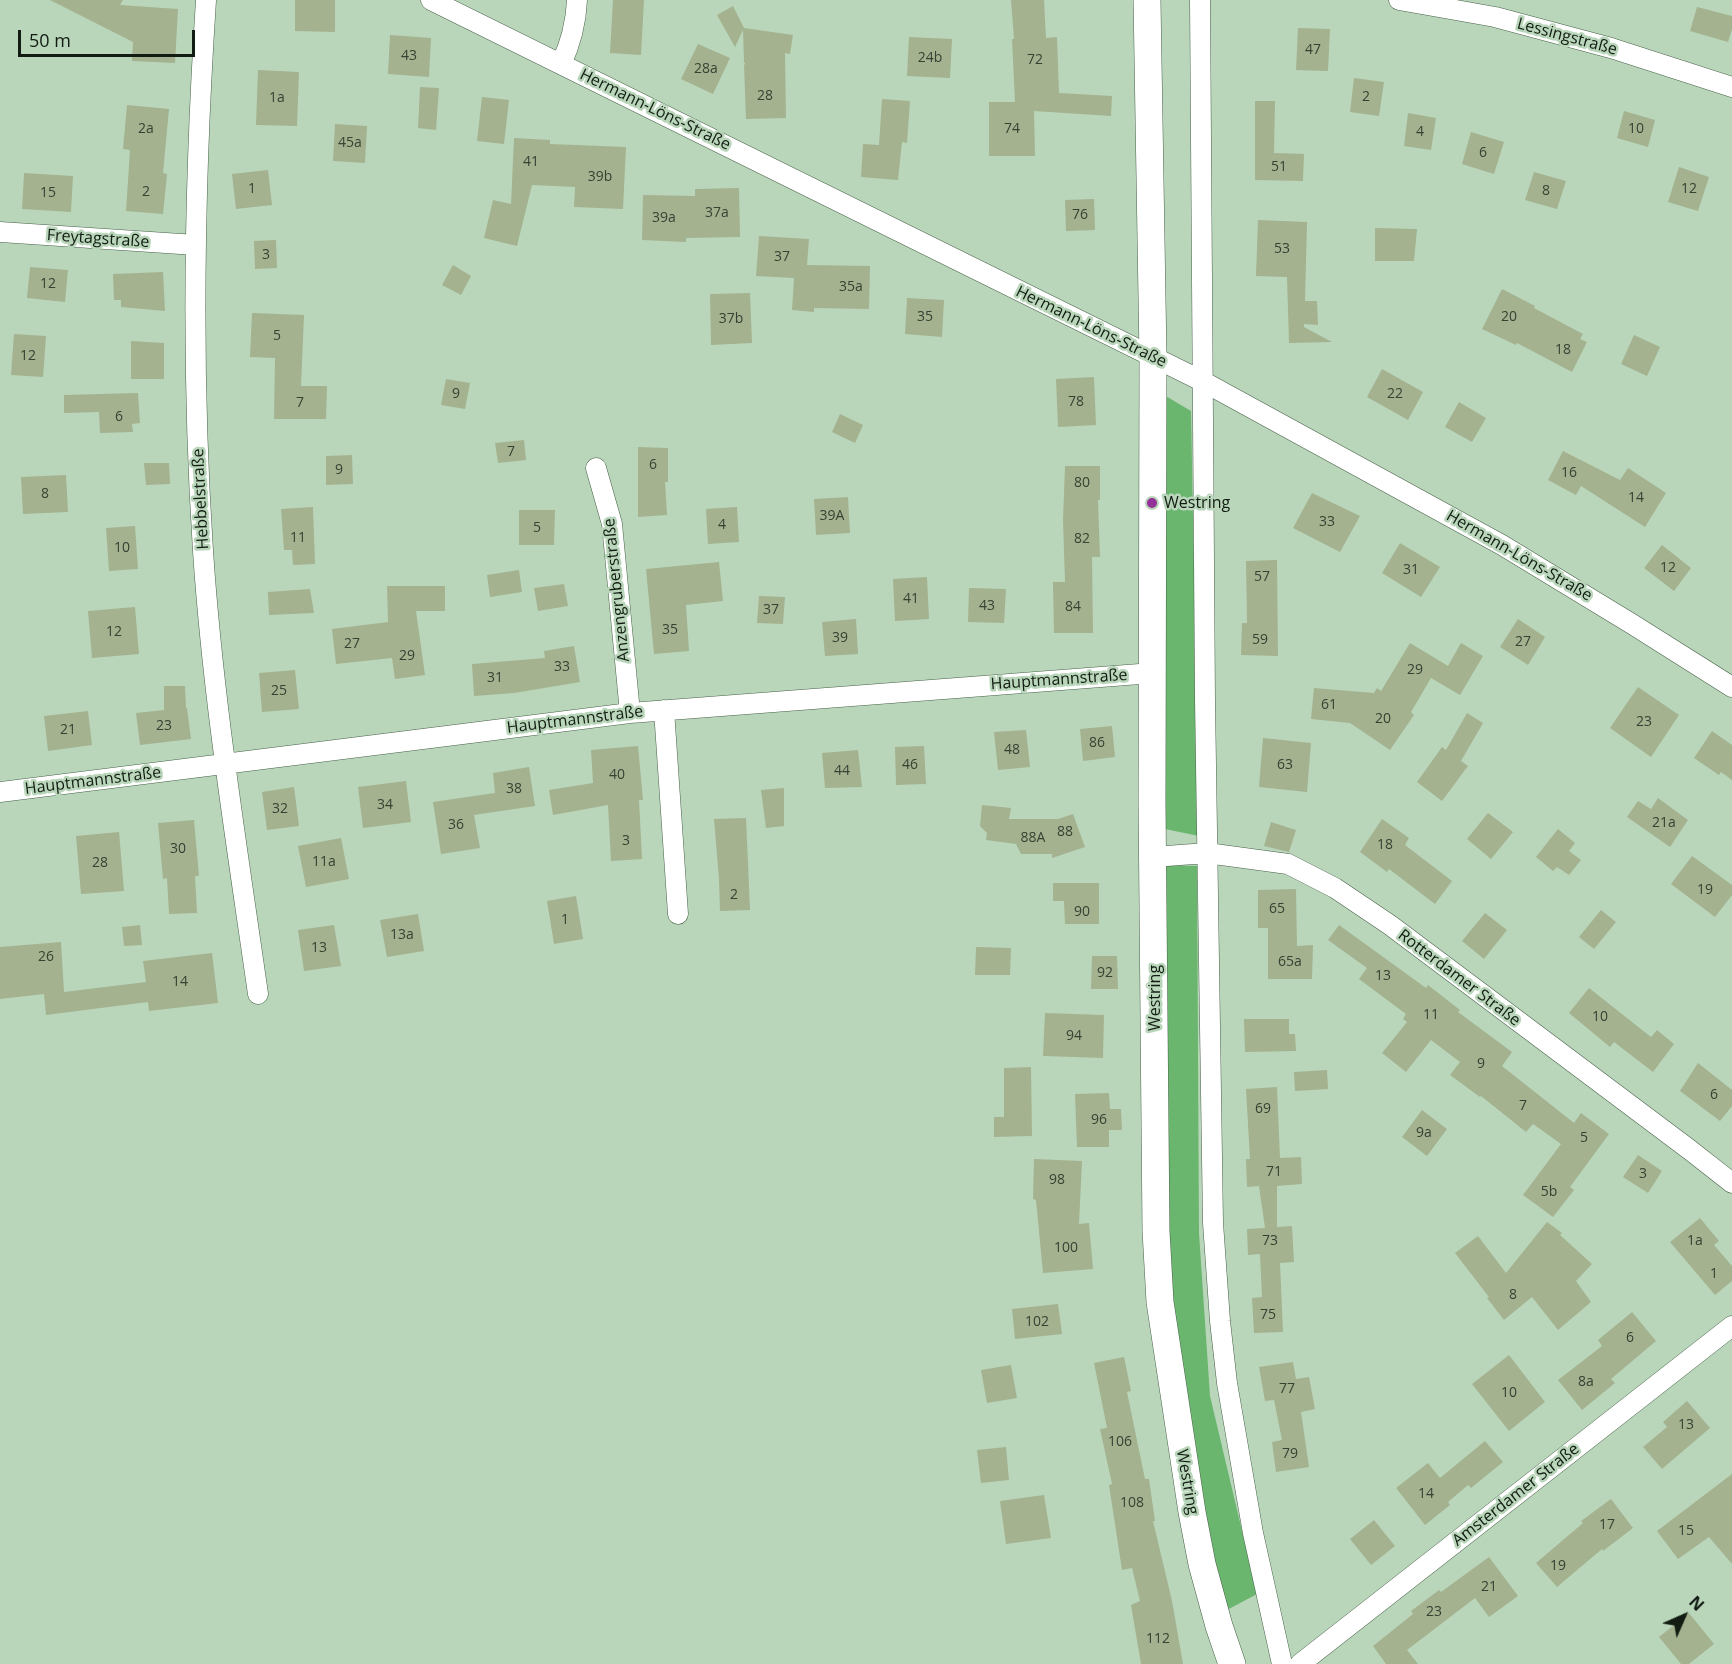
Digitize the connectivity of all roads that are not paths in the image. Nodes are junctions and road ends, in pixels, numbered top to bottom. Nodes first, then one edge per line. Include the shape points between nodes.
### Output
1 (206, 0) edge
2 (431, 0) edge
3 (577, 0) edge
4 (1147, 0) edge
5 (1200, 0) edge
6 (1399, 0) edge
7 (561, 64) junction
8 (1732, 87) edge
9 (0, 232) edge
10 (196, 245) junction
11 (1153, 357) junction
12 (1204, 382) junction
13 (596, 468) dead end
14 (1153, 674) junction
15 (1732, 687) edge
16 (664, 710) junction
17 (630, 713) junction
18 (225, 765) junction
19 (0, 792) edge
20 (1207, 853) junction
21 (1153, 857) junction
22 (678, 914) dead end
23 (258, 994) dead end
24 (1732, 1184) edge
25 (1732, 1326) edge
26 (1232, 1664) edge
27 (1282, 1664) edge
28 (1300, 1664) edge

1 - 10 street, Hebbelstraße
2 - 7 street, Hermann-Löns-Straße
3 - 7 street via 570,46
4 - 11 street, Westring
5 - 12 street
6 - 8 street, Lessingstraße via 1495,17 1611,48
7 - 11 street, Hermann-Löns-Straße
9 - 10 street, Freytagstraße
10 - 18 street, Hebbelstraße via 196,389 203,551
11 - 12 street, Hermann-Löns-Straße
11 - 14 street, Westring
12 - 15 street, Hermann-Löns-Straße via 1502,545
12 - 20 street
13 - 17 street, Anzengruberstraße via 612,524
14 - 16 street, Hauptmannstraße
14 - 21 street, Westring
16 - 17 street, Hauptmannstraße
16 - 22 street
17 - 18 street, Hauptmannstraße
18 - 19 street, Hauptmannstraße
18 - 23 street, Hebbelstraße
20 - 21 street, Rotterdamer Straße
20 - 24 street, Rotterdamer Straße via 1288,864 1335,888
20 - 27 street via 1213,1223 1220,1321 1252,1533
21 - 26 street, Westring via 1160,1302 1202,1564
25 - 28 street, Amsterdamer Straße

